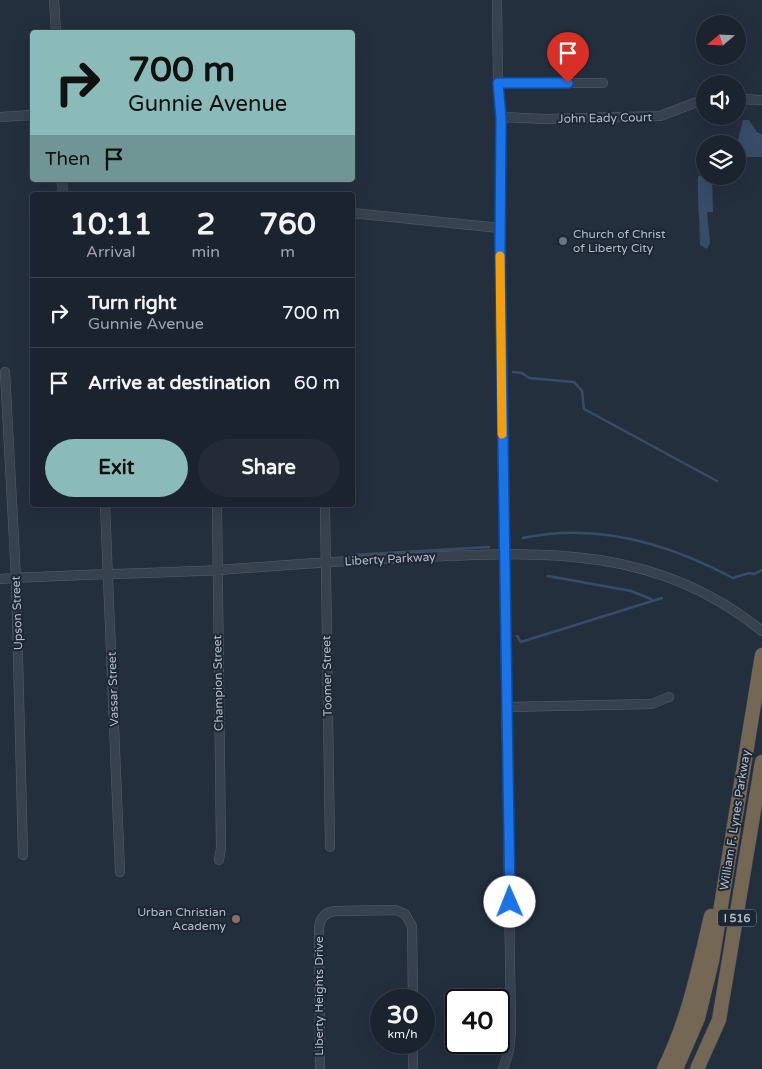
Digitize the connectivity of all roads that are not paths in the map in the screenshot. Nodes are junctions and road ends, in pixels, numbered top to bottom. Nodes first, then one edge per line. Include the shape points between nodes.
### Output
1 (54, 0) edge
2 (497, 0) edge
3 (56, 30) edge
4 (603, 82) dead end
5 (498, 83) junction
6 (746, 99) edge
7 (762, 100) edge
8 (696, 102) edge
9 (30, 115) edge
10 (0, 117) edge
11 (501, 118) junction
12 (355, 213) edge
13 (500, 228) junction
14 (5, 372) dead end
15 (105, 507) edge
16 (217, 507) edge
17 (325, 507) edge
18 (504, 553) junction
19 (325, 562) junction
20 (218, 570) junction
21 (109, 574) junction
22 (16, 578) junction
23 (0, 579) edge
24 (762, 631) edge
25 (762, 655) edge
26 (669, 697) dead end
27 (507, 706) junction
28 (762, 762) edge
29 (737, 811) junction
30 (330, 847) dead end
31 (23, 855) dead end
32 (219, 860) dead end
33 (120, 872) dead end
34 (413, 989) edge
35 (719, 1020) junction
36 (413, 1054) edge
37 (320, 1069) edge
38 (414, 1069) edge
39 (503, 1069) edge
40 (664, 1069) edge
41 (676, 1069) edge
42 (697, 1069) edge
43 (707, 1069) edge

1 - 3 street
2 - 5 street
4 - 5 street
5 - 11 street
6 - 7 street
8 - 11 street, John Eady Court via 660,116
9 - 10 street
11 - 13 street
12 - 13 street
13 - 18 street
14 - 22 street, Upson Street
15 - 21 street, Vassar Street
16 - 20 street, Champion Street
17 - 19 street, Toomer Street
18 - 19 street, Liberty Parkway
18 - 24 street, Liberty Parkway via 579,556 638,566 729,607
18 - 27 street
19 - 20 street, Liberty Parkway
19 - 30 street, Toomer Street
20 - 21 street, Liberty Parkway
20 - 32 street, Champion Street
21 - 22 street, Liberty Parkway
21 - 33 street, Vassar Street
22 - 23 street, Liberty Parkway
22 - 31 street, Upson Street
25 - 29 highway, William F. Lynes Parkway / I 516
26 - 27 street via 652,704
27 - 39 street via 511,1031 510,1051
28 - 35 highway, William F. Lynes Parkway / I 516
29 - 40 highway via 695,987 680,1035
29 - 41 highway, William F. Lynes Parkway / I 516 via 712,961 698,1018
34 - 37 street, Liberty Heights Drive via 412,926 405,914 396,910 326,914 319,928
35 - 42 highway, William F. Lynes Parkway / I 516
35 - 43 highway
36 - 38 street

